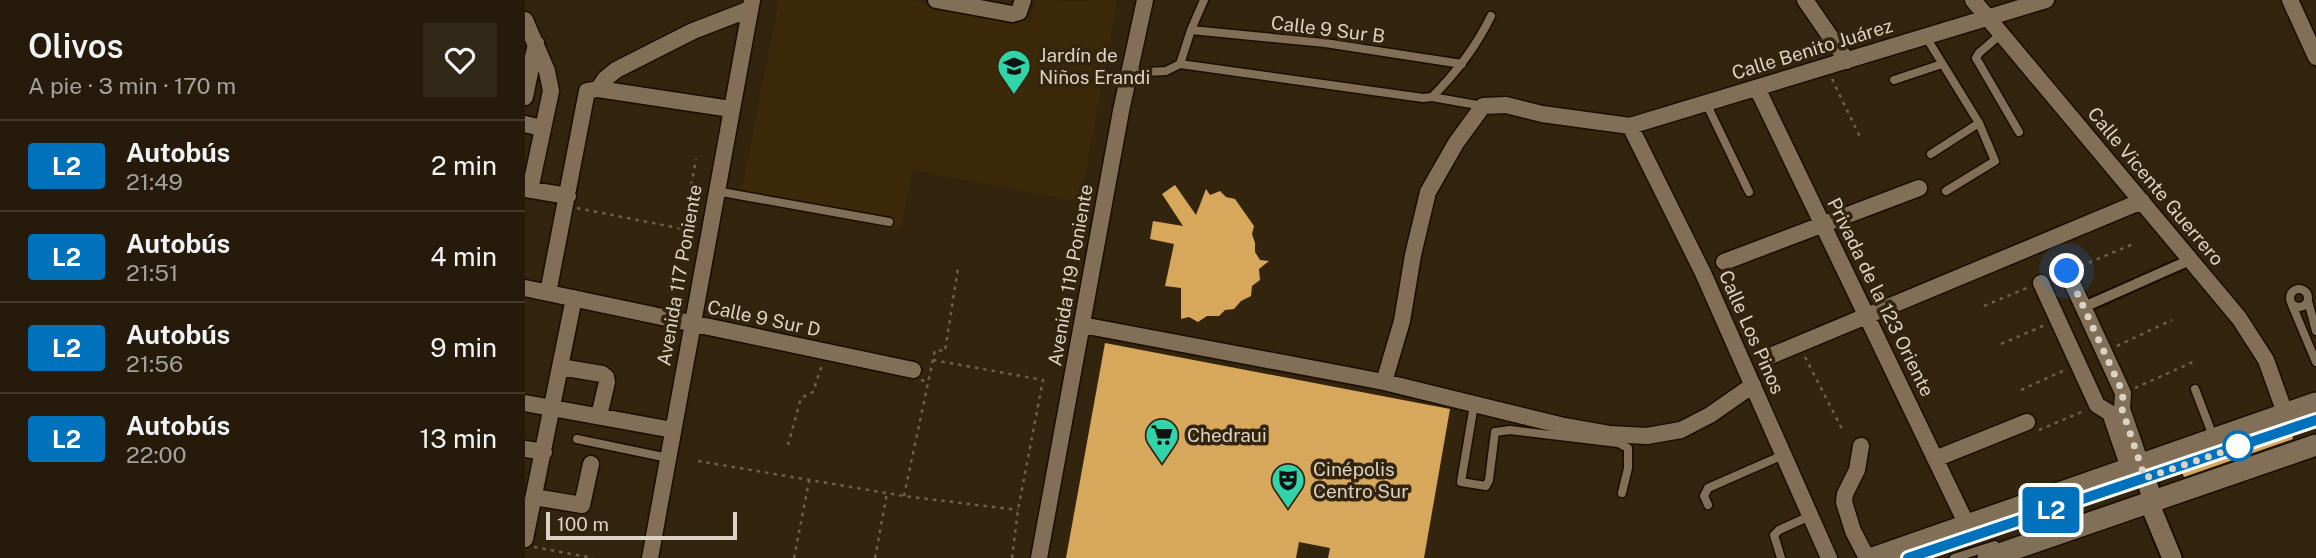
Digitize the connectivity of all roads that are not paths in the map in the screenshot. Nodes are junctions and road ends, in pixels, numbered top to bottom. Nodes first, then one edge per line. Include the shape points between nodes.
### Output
1 (936, 0) edge
2 (1023, 0) edge
3 (1145, 0) edge
4 (1204, 0) edge
5 (1805, 0) edge
6 (1972, 0) edge
7 (2046, 0) edge
8 (2290, 0) edge
9 (751, 5) edge
10 (1491, 16) dead end
11 (1986, 16) junction
12 (525, 20) edge
13 (1191, 30) junction
14 (2001, 34) junction
15 (1926, 37) junction
16 (536, 43) junction
17 (2316, 57) edge
18 (1847, 61) junction
19 (1180, 64) junction
20 (1462, 64) junction
21 (1942, 64) junction
22 (1129, 73) junction
23 (1894, 80) dead end
24 (1757, 88) junction
25 (592, 90) junction
26 (525, 97) edge
27 (1431, 97) junction
28 (1706, 103) junction
29 (1483, 106) junction
30 (731, 109) junction
31 (1979, 123) junction
32 (525, 124) edge
33 (1630, 126) junction
34 (543, 128) junction
35 (2019, 132) dead end
36 (1931, 154) dead end
37 (530, 167) edge
38 (1919, 188) dead end
39 (528, 190) edge
40 (716, 191) junction
41 (1946, 191) dead end
42 (1749, 192) dead end
43 (567, 201) junction
44 (2142, 201) junction
45 (889, 222) dead end
46 (1822, 224) junction
47 (2190, 260) junction
48 (1724, 262) dead end
49 (2067, 271) dead end
50 (2041, 283) dead end
51 (525, 288) edge
52 (548, 293) junction
53 (574, 298) junction
54 (2308, 301) junction
55 (2292, 305) junction
56 (2084, 307) junction
57 (1866, 316) junction
58 (691, 325) junction
59 (1082, 325) junction
60 (2316, 331) edge
61 (1768, 357) dead end
62 (2316, 362) edge
63 (560, 367) junction
64 (913, 370) dead end
65 (1384, 382) junction
66 (1753, 385) junction
67 (2195, 389) dead end
68 (525, 403) edge
69 (2316, 403) edge
70 (1474, 405) junction
71 (2113, 405) junction
72 (552, 408) junction
73 (2285, 413) junction
74 (599, 416) junction
75 (2316, 420) edge
76 (2033, 426) road end
77 (673, 430) junction
78 (2316, 437) edge
79 (577, 439) dead end
80 (2214, 439) junction
81 (2316, 445) edge
82 (1861, 446) dead end
83 (525, 449) edge
84 (544, 452) junction
85 (1783, 455) junction
86 (668, 458) junction
87 (1935, 459) junction
88 (591, 464) dead end
89 (2143, 489) junction
90 (1622, 493) dead end
91 (534, 497) junction
92 (1709, 505) dead end
93 (1810, 516) junction
94 (1967, 525) junction
95 (2034, 532) dead end
96 (525, 539) edge
97 (2007, 541) dead end
98 (650, 558) edge
99 (1039, 558) edge
100 (1781, 558) edge
101 (1829, 558) edge
102 (1867, 558) edge
103 (1873, 558) edge
104 (1908, 558) edge
105 (1954, 558) edge
106 (1988, 558) edge
107 (2172, 558) edge

1 - 2 street via 1012,14 1019,12
3 - 22 street, Avenida 119 Poniente
4 - 13 lane
5 - 18 street
6 - 11 street, Calle Vicente Guerrero
7 - 11 street, Calle Benito Juárez
8 - 17 street
9 - 25 street via 616,70
9 - 30 street, Avenida 117 Poniente
10 - 20 lane
11 - 14 street, Calle Vicente Guerrero
11 - 15 street, Calle Benito Juárez
12 - 16 street
13 - 19 lane
13 - 20 lane, Calle 9 Sur B via 1325,43
14 - 35 lane via 1976,58
14 - 44 street, Calle Vicente Guerrero
15 - 18 street, Calle Benito Juárez
15 - 21 lane
16 - 26 street
16 - 34 street via 551,91
18 - 24 street, Calle Benito Juárez
19 - 22 lane via 1166,71
19 - 27 lane
20 - 27 lane
21 - 23 lane
21 - 31 lane
22 - 59 street, Avenida 119 Poniente
24 - 28 street, Calle Benito Juárez
24 - 46 street, Privada de la 123 Oriente
25 - 30 street
25 - 43 street
27 - 29 lane
28 - 33 street, Calle Benito Juárez
28 - 42 lane
29 - 33 street via 1506,105
29 - 65 street via 1428,192 1402,321
30 - 40 street, Avenida 117 Poniente
31 - 36 lane
31 - 41 lane via 1996,161
32 - 34 street
33 - 66 street, Calle Los Pinos
34 - 37 street
37 - 39 street
38 - 46 street
39 - 43 street
40 - 45 lane
40 - 58 street, Avenida 117 Poniente
43 - 52 street
44 - 47 street, Calle Vicente Guerrero
44 - 57 street
46 - 48 street
46 - 57 street, Privada de la 123 Oriente
47 - 56 street
47 - 73 street, Calle Vicente Guerrero via 2254,339
49 - 56 street
50 - 71 street via 2078,364
51 - 52 street, Calle 9 Sur D
52 - 53 street, Calle 9 Sur D
53 - 58 street, Calle 9 Sur D
53 - 63 street
54 - 55 lane via 2299,308
54 - 55 lane via 2307,293 2299,289 2291,293
54 - 60 lane
55 - 62 lane
56 - 71 street via 2104,351
57 - 61 street
57 - 87 street, Privada de la 123 Oriente
58 - 64 street, Calle 9 Sur D
58 - 77 street, Avenida 117 Poniente
59 - 65 street
59 - 99 street, Avenida 119 Poniente
63 - 72 street
63 - 74 street via 606,377
65 - 70 street
66 - 70 street via 1681,430 1647,436 1564,426
66 - 85 street, Calle Los Pinos
67 - 80 lane
68 - 72 street
69 - 73 main road
70 - 90 lane via 1461,482 1486,486 1495,432 1510,430 1628,448
71 - 89 street
72 - 74 street
72 - 84 street
73 - 80 main road
74 - 77 street
75 - 89 lane
76 - 87 street
77 - 86 street, Avenida 117 Poniente
78 - 89 lane
79 - 86 lane
80 - 89 main road
81 - 89 main road
82 - 102 street via 1844,502
83 - 84 street
84 - 91 street
85 - 92 lane via 1708,488 1704,496
85 - 93 street, Calle Los Pinos
86 - 98 street, Avenida 117 Poniente
87 - 94 street, Privada de la 123 Oriente
88 - 91 street via 582,505
89 - 94 main road
89 - 95 lane
89 - 104 lane
89 - 106 main road
89 - 107 street
91 - 96 street
93 - 100 lane via 1775,535
93 - 101 street, Calle Los Pinos
94 - 103 main road
97 - 105 lane

